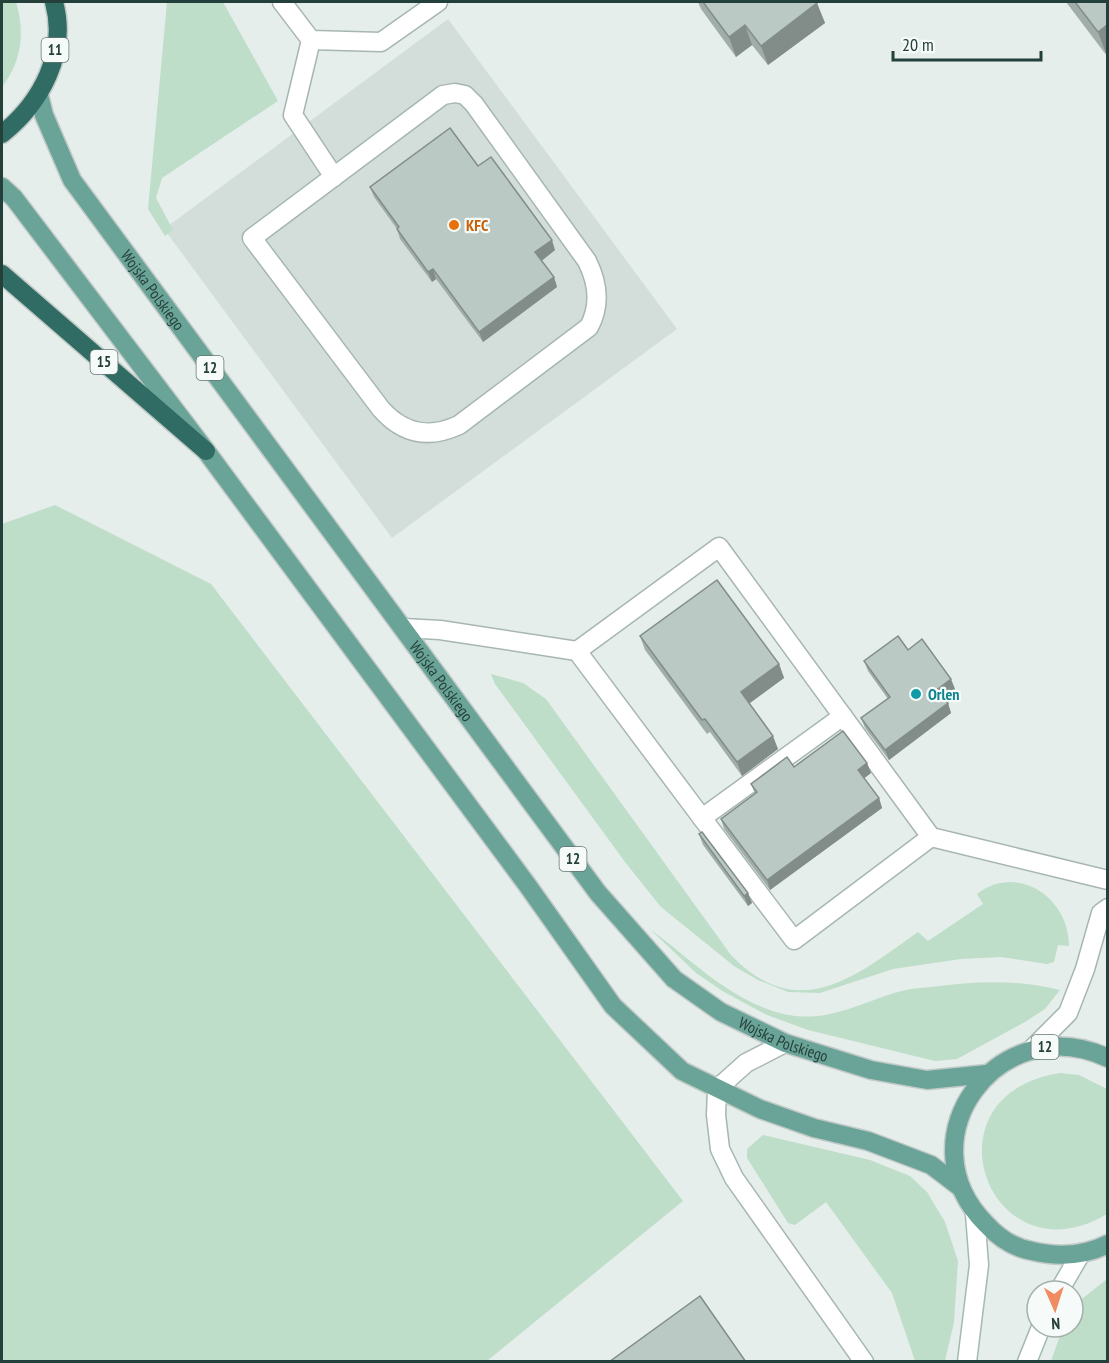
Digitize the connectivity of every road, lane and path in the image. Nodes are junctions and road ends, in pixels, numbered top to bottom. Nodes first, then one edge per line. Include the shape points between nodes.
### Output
1 (282, 2) edge
2 (438, 2) edge
3 (59, 5) edge
4 (311, 40) junction
5 (39, 95) junction
6 (2, 134) edge
7 (334, 177) junction
8 (2, 187) edge
9 (2, 274) edge
10 (206, 451) junction
11 (404, 628) junction
12 (576, 651) junction
13 (843, 716) junction
14 (702, 818) junction
15 (931, 837) junction
16 (1107, 880) edge
17 (1107, 908) edge
18 (785, 1043) junction
19 (1032, 1049) junction
20 (1107, 1058) edge
21 (987, 1074) junction
22 (717, 1089) junction
23 (960, 1187) junction
24 (975, 1214) junction
25 (1107, 1244) edge
26 (1081, 1253) junction
27 (1066, 1279) edge
28 (1036, 1339) edge
29 (864, 1362) edge
30 (967, 1362) edge
31 (1027, 1362) edge

1 - 4 main road
2 - 4 main road via 381,42
3 - 5 highway, 11 via 55,56
4 - 7 main road via 293,115
5 - 6 highway, 11
5 - 11 main road, Wojska Polskiego / 12 via 72,180
7 - 7 main road via 252,238 393,423 426,434 459,425 589,327 595,316 597,287 587,261 465,95 442,95
8 - 10 main road, 12
9 - 10 highway, 15
10 - 22 main road, 12 via 613,1006 682,1071
11 - 12 main road
11 - 18 main road, Wojska Polskiego / 12 via 629,931 674,979 721,1012
12 - 13 main road via 719,547
12 - 14 main road
13 - 14 main road
13 - 15 main road
14 - 15 main road via 794,940
15 - 16 main road
17 - 19 main road via 1101,913 1068,1013
18 - 21 main road, Wojska Polskiego / 12 via 871,1070 927,1080
18 - 22 main road via 746,1063
19 - 20 main road, 12 via 1062,1046
19 - 21 main road, 12
21 - 23 main road, 12 via 968,1098 957,1127 954,1157
22 - 23 main road, 12 via 760,1109 868,1141 931,1165
22 - 29 main road via 720,1149 734,1178
23 - 24 main road, 12
24 - 26 main road, 12 via 996,1235 1023,1250 1052,1255
24 - 30 main road via 979,1265
25 - 26 main road, 12
26 - 27 main road
28 - 31 main road

